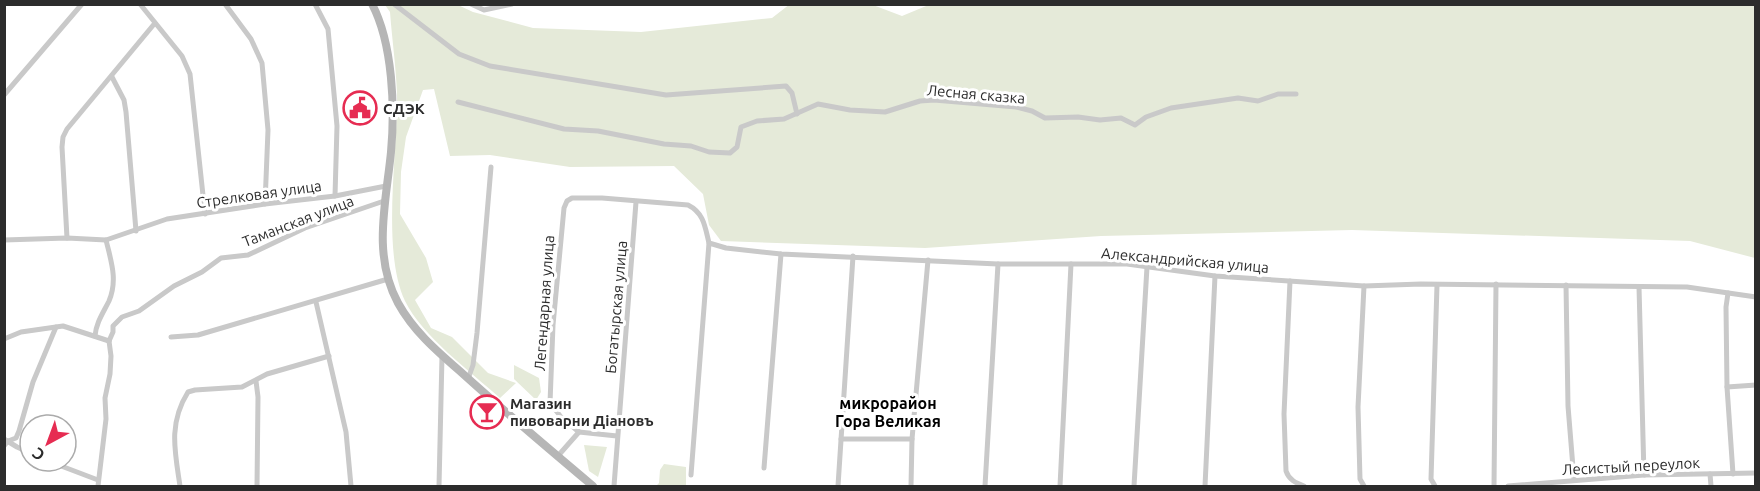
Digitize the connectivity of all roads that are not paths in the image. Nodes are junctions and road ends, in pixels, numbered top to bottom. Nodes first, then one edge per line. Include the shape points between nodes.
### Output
1 (82, 4) edge
2 (140, 4) edge
3 (225, 4) edge
4 (315, 4) edge
5 (372, 4) edge
6 (394, 4) edge
7 (471, 4) edge
8 (511, 5) edge
9 (155, 23) junction
10 (112, 77) junction
11 (1296, 94) dead end
12 (4, 95) edge
13 (458, 102) dead end
14 (797, 114) junction
15 (491, 167) dead end
16 (386, 186) junction
17 (335, 196) junction
18 (384, 201) junction
19 (636, 202) junction
20 (265, 204) junction
21 (205, 214) junction
22 (136, 231) junction
23 (67, 238) junction
24 (4, 240) edge
25 (106, 240) junction
26 (709, 243) junction
27 (781, 254) junction
28 (854, 256) junction
29 (928, 260) junction
30 (998, 264) junction
31 (1071, 264) junction
32 (1147, 267) junction
33 (1215, 276) junction
34 (388, 279) junction
35 (1290, 281) junction
36 (1437, 285) junction
37 (1496, 285) junction
38 (1566, 285) junction
39 (1364, 286) junction
40 (1639, 287) junction
41 (1728, 293) junction
42 (1755, 297) edge
43 (316, 302) junction
44 (56, 327) junction
45 (95, 336) junction
46 (171, 337) dead end
47 (4, 339) edge
48 (109, 341) junction
49 (329, 356) junction
50 (442, 356) junction
51 (468, 379) junction
52 (256, 381) junction
53 (1755, 386) edge
54 (1727, 387) junction
55 (579, 432) junction
56 (617, 436) junction
57 (841, 439) junction
58 (912, 439) junction
59 (6, 442) edge
60 (557, 457) junction
61 (764, 468) dead end
62 (75, 473) edge
63 (1755, 473) edge
64 (1710, 474) junction
65 (1733, 474) junction
66 (691, 475) dead end
67 (1644, 475) junction
68 (1574, 480) junction
69 (98, 483) edge
70 (180, 486) edge
71 (257, 486) edge
72 (351, 486) edge
73 (439, 486) edge
74 (593, 486) edge
75 (614, 486) edge
76 (838, 486) edge
77 (911, 486) edge
78 (985, 486) edge
79 (1060, 486) edge
80 (1134, 486) edge
81 (1205, 486) edge
82 (1304, 486) edge
83 (1364, 486) edge
84 (1434, 486) edge
85 (1494, 486) edge
86 (1508, 486) edge
87 (1711, 486) edge

1 - 12 street
2 - 9 street
3 - 20 street via 251,39 262,63 268,130
4 - 17 street via 328,29 337,126
5 - 16 main road via 379,18 390,73 391,150
6 - 14 street via 459,54 490,66 666,95 786,86 792,93
7 - 8 street via 484,10
9 - 10 street
9 - 21 street via 182,56 190,74
10 - 22 street via 126,112
10 - 23 street via 63,137
11 - 14 street, Лесная сказка via 1171,108 1135,125 1121,118 1045,118 1016,107 934,100 885,112 818,104
13 - 14 street, Лесная сказка via 564,129 730,153 737,147 741,127
15 - 51 street via 473,365
16 - 17 street, Стрелковая улица
16 - 18 main road
17 - 20 street, Стрелковая улица
18 - 34 main road via 383,252
18 - 48 street, Таманская улица via 305,228 248,255 221,258 139,311 122,317 113,326
19 - 26 street via 688,205 696,209
19 - 55 street, Легендарная улица via 572,198 564,208 550,403
19 - 56 street, Богатырская улица
20 - 21 street, Стрелковая улица
21 - 22 street, Стрелковая улица via 167,219
22 - 25 street, Стрелковая улица
23 - 24 street, Стрелковая улица
23 - 25 street, Стрелковая улица
25 - 45 street via 115,279
26 - 27 street, Александрийская улица via 726,249
26 - 66 street
27 - 28 street, Александрийская улица
27 - 61 street
28 - 29 street, Александрийская улица
28 - 57 street
29 - 30 street, Александрийская улица
29 - 58 street
30 - 31 street, Александрийская улица
30 - 78 street
31 - 32 street, Александрийская улица
31 - 79 street
32 - 33 street, Александрийская улица
32 - 80 street
33 - 35 street, Александрийская улица
33 - 81 street
34 - 43 street
34 - 50 main road via 414,328
35 - 39 street, Александрийская улица
35 - 82 street via 1284,414 1286,471 1288,477
36 - 37 street, Александрийская улица
36 - 39 street, Александрийская улица
36 - 84 street via 1431,469
37 - 38 street, Александрийская улица
37 - 85 street
38 - 40 street, Александрийская улица
38 - 68 street
39 - 83 street via 1358,407 1360,479
40 - 41 street, Александрийская улица via 1687,287
40 - 67 street
41 - 42 street, Александрийская улица
41 - 54 street
43 - 46 street via 198,335
43 - 49 street
44 - 45 street
44 - 47 street
44 - 59 street via 16,438
45 - 48 street
48 - 69 street via 110,374
49 - 52 street via 267,374
49 - 72 street via 346,432
50 - 51 main road
50 - 73 street
51 - 60 main road
52 - 70 street via 242,387 188,392 173,437
52 - 71 street
53 - 54 street
54 - 65 street
55 - 56 street
55 - 60 street
56 - 75 street, Богатырская улица
57 - 58 street
57 - 76 street
58 - 77 street
60 - 74 main road
62 - 69 street
63 - 65 street, Лесистый переулок
64 - 65 street, Лесистый переулок
64 - 67 street, Лесистый переулок
64 - 87 street
67 - 68 street, Лесистый переулок
68 - 86 street, Лесистый переулок

